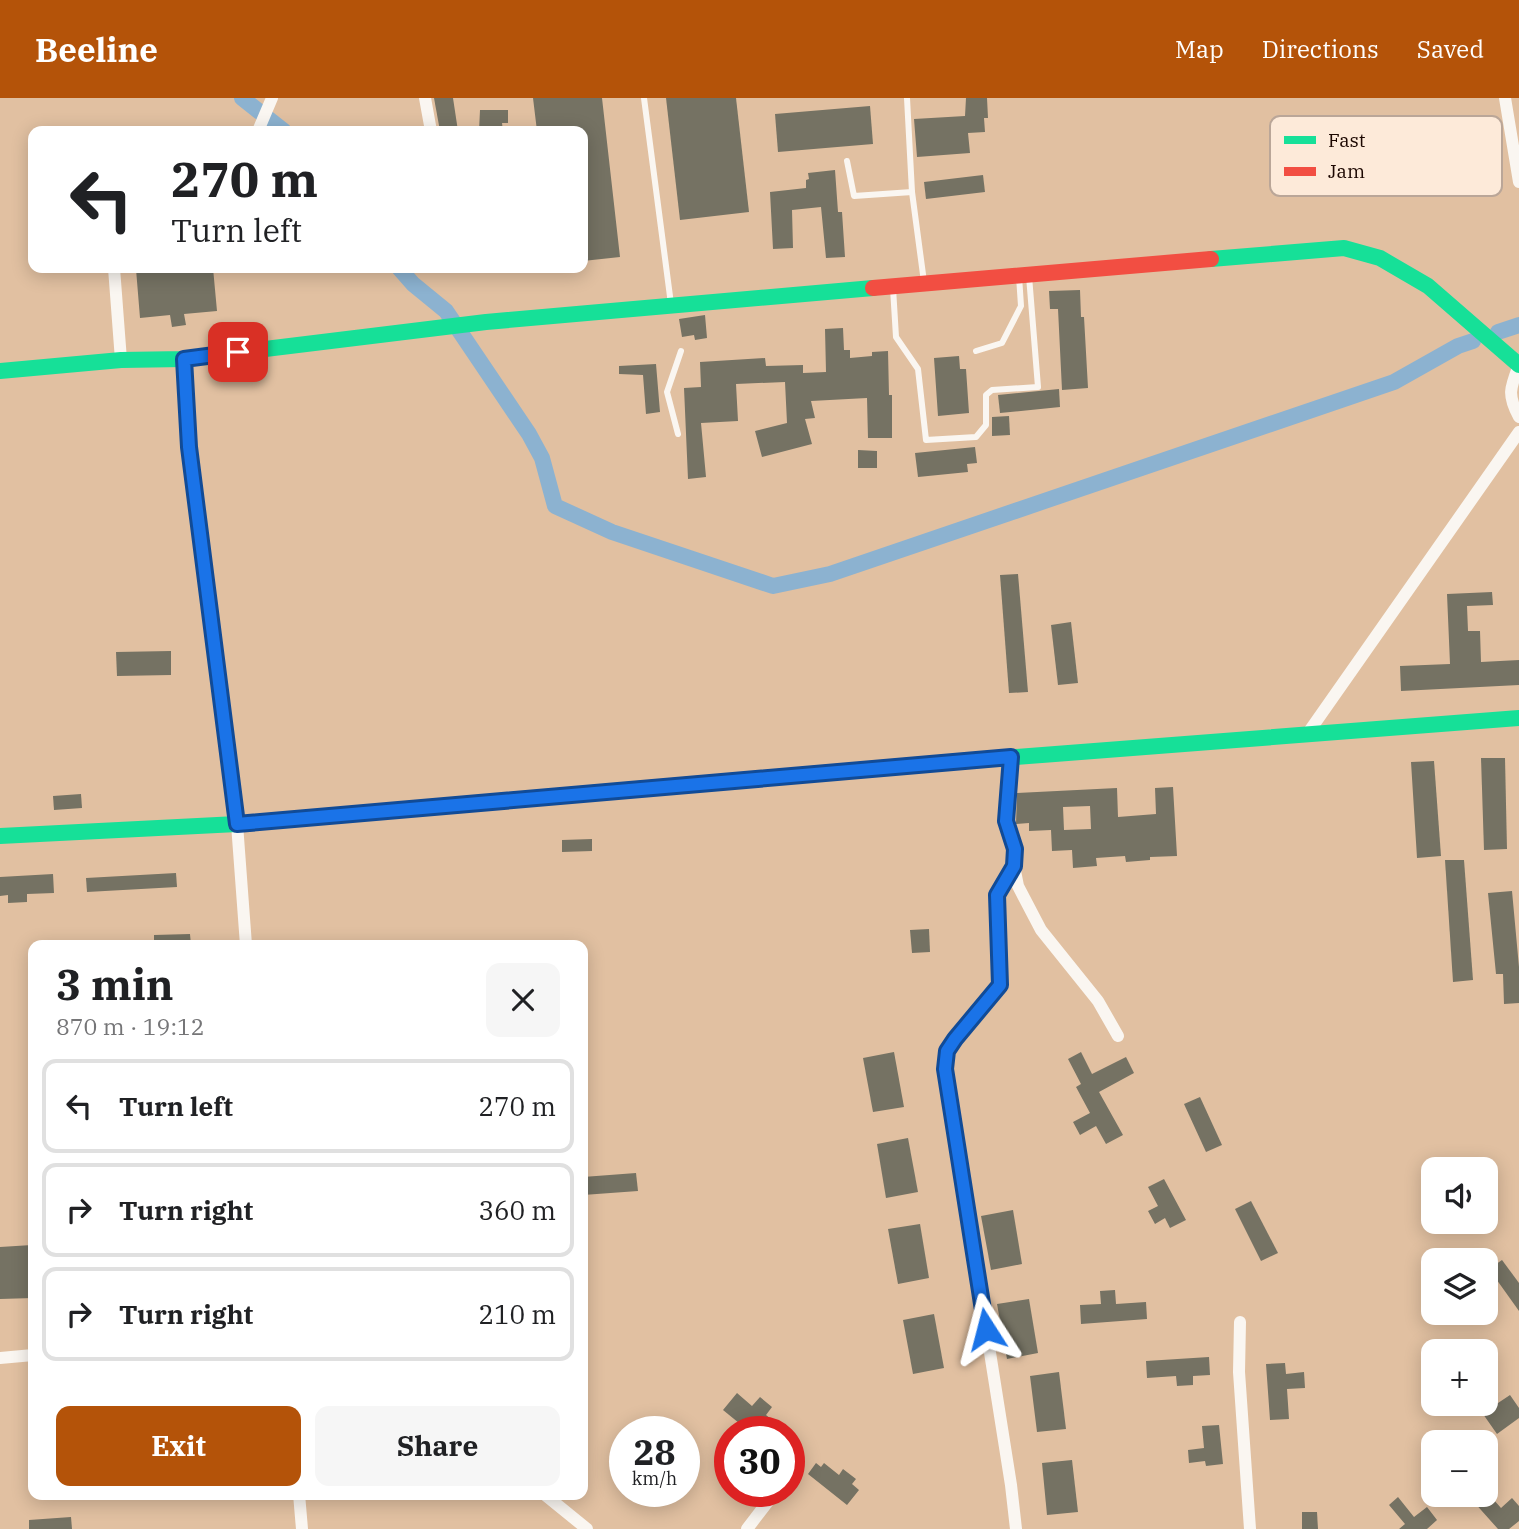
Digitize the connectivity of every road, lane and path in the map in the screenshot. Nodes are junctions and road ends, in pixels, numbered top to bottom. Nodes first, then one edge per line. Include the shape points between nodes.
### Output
1 (272, 98) edge
2 (425, 98) edge
3 (645, 98) edge
4 (907, 98) edge
5 (1506, 98) edge
6 (260, 126) edge
7 (429, 126) edge
8 (847, 161) dead end
9 (1519, 182) edge
10 (912, 192) junction
11 (114, 273) edge
12 (1024, 274) junction
13 (925, 284) junction
14 (893, 286) junction
15 (671, 307) junction
16 (681, 351) dead end
17 (976, 351) dead end
18 (184, 359) junction
19 (121, 360) junction
20 (1519, 365) edge
21 (0, 371) edge
22 (1519, 417) edge
23 (1519, 432) edge
24 (678, 434) dead end
25 (1519, 718) edge
26 (1308, 733) junction
27 (1011, 757) junction
28 (237, 824) junction
29 (0, 836) edge
30 (1014, 866) junction
31 (246, 940) edge
32 (1118, 1036) dead end
33 (1240, 1322) dead end
34 (28, 1355) edge
35 (0, 1358) edge
36 (300, 1500) edge
37 (551, 1500) edge
38 (764, 1507) edge
39 (302, 1529) edge
40 (587, 1529) edge
41 (747, 1529) edge
42 (1016, 1529) edge
43 (1250, 1529) edge

1 - 6 street
2 - 7 street
3 - 15 lane
4 - 10 lane
5 - 9 street
8 - 10 lane via 854,196
10 - 13 lane
11 - 19 street
12 - 13 street
12 - 14 lane via 1038,387 992,390 986,395 986,425 976,437 926,440 918,369 896,337
12 - 17 lane via 1021,306 1002,343
12 - 20 street via 1344,248 1380,258 1429,286
13 - 14 street
14 - 15 street
15 - 18 street via 429,328
16 - 24 lane via 667,392
18 - 19 street
18 - 28 street via 189,447
19 - 21 street
20 - 22 street via 1510,389
23 - 26 street
25 - 26 street
26 - 27 street
27 - 28 street
27 - 30 street via 1006,821 1015,849
28 - 29 street
28 - 31 street
30 - 32 street via 1018,886 1041,930 1098,1001
30 - 42 street via 997,895 1000,985 947,1051 945,1069
33 - 43 street
34 - 35 street
36 - 39 street
37 - 40 street
38 - 41 street

